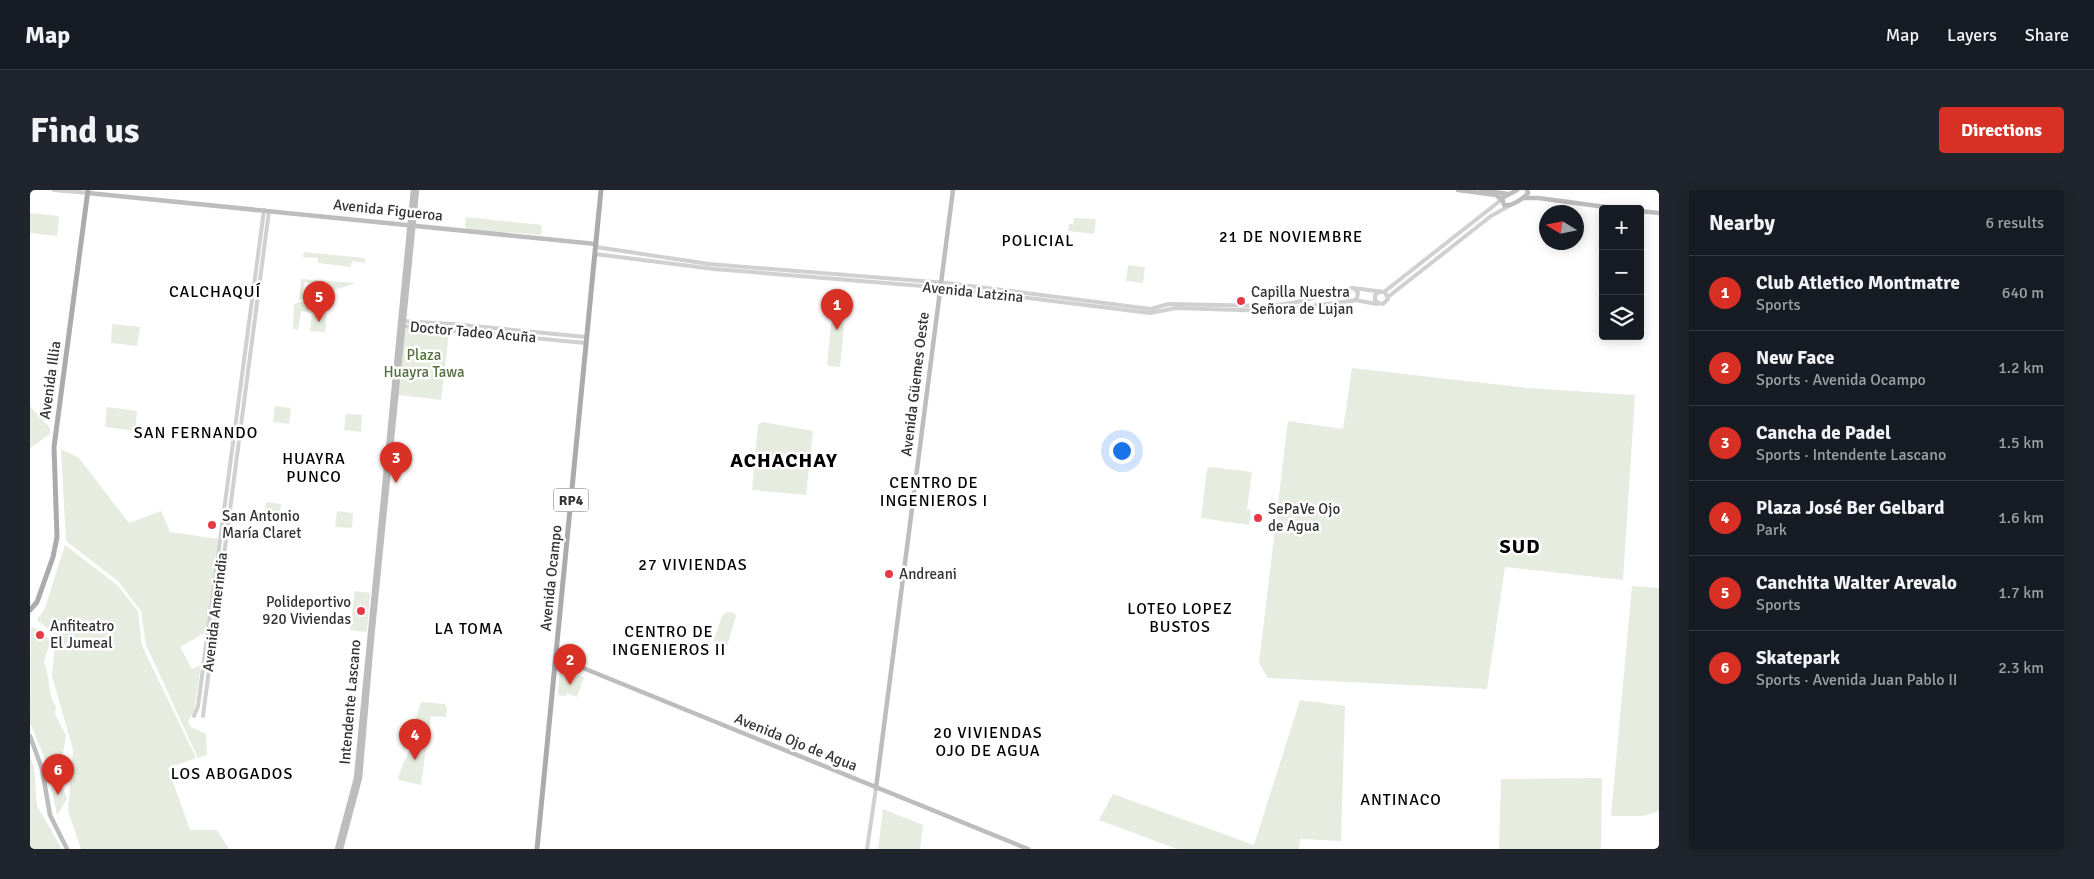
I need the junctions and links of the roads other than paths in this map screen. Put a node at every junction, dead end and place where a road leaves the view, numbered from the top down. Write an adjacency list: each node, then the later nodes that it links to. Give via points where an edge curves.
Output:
1 (54, 190): 10 (street)
2 (413, 190): 20 (main road)
3 (417, 190): 20 (main road)
4 (601, 190): 21 (main road, Avenida Ocampo / RP4)
5 (953, 190): 22 (main road, Avenida Güemes Oeste)
6 (1458, 190): 14 (main road, via 1496,195)
7 (1482, 190): 11 (main road)
8 (1517, 190): 11 (main road)
9 (1528, 191): 12 (main road); 13 (main road)
10 (88, 192): 17 (main road, Avenida Figueroa); 32 (main road, Avenida Illia, via 54,447 57,537)
11 (1512, 194): 14 (main road)
12 (1523, 198): 13 (main road); 15 (main road)
13 (1538, 198): 16 (main road)
14 (1502, 200): 15 (main road); 25 (street)
15 (1509, 206): 26 (street, via 1491,216)
16 (1599, 206)
17 (267, 211): 20 (main road, Avenida Figueroa); 36 (street, via 198,706); 37 (street, Avenida Amerindia)
18 (1644, 211): 19 (main road)
19 (1659, 213)
20 (411, 226): 21 (main road, Avenida Figueroa); 29 (main road, Intendente Lascano)
21 (595, 248): 22 (street, Avenida Latzina, via 714,270); 30 (main road, Avenida Ocampo / RP4)
22 (941, 285): 24 (street, Avenida Latzina, via 1151,308 1168,304 1270,306); 27 (street, Avenida Latzina, via 1150,313 1176,308 1266,311); 39 (main road, Avenida Güemes Oeste)
23 (1354, 288): 24 (street); 25 (street); 27 (street, via 1358,294)
24 (1346, 290): 27 (street, via 1345,297)
25 (1382, 292): 26 (street); 28 (street, via 1375,298)
26 (1388, 297): 28 (street, via 1386,302)
27 (1353, 301): 28 (street, Avenida Latzina)
28 (1379, 304)
29 (402, 323): 30 (street, Doctor Tadeo Acuña); 31 (street, Doctor Tadeo Acuña); 41 (main road, Intendente Lascano, via 356,778); 42 (main road, Intendente Lascano, via 360,778)
30 (586, 337): 31 (main road, Avenida Ocampo / RP4)
31 (586, 343): 35 (main road, Avenida Ocampo / RP4)
32 (37, 602): 33 (main road); 34 (main road, Avenida Illia)
33 (30, 606)
34 (30, 610)
35 (556, 657): 39 (main road, Avenida Ojo de Agua); 43 (main road, Avenida Ocampo / RP4)
36 (194, 716)
37 (203, 716)
38 (30, 736): 40 (main road, via 42,769 52,821)
39 (876, 788): 44 (street, Avenida Güemes Oeste); 45 (main road, Avenida Ojo de Agua)
40 (67, 849)
41 (337, 849)
42 (341, 849)
43 (537, 849)
44 (867, 849)
45 (1028, 849)

